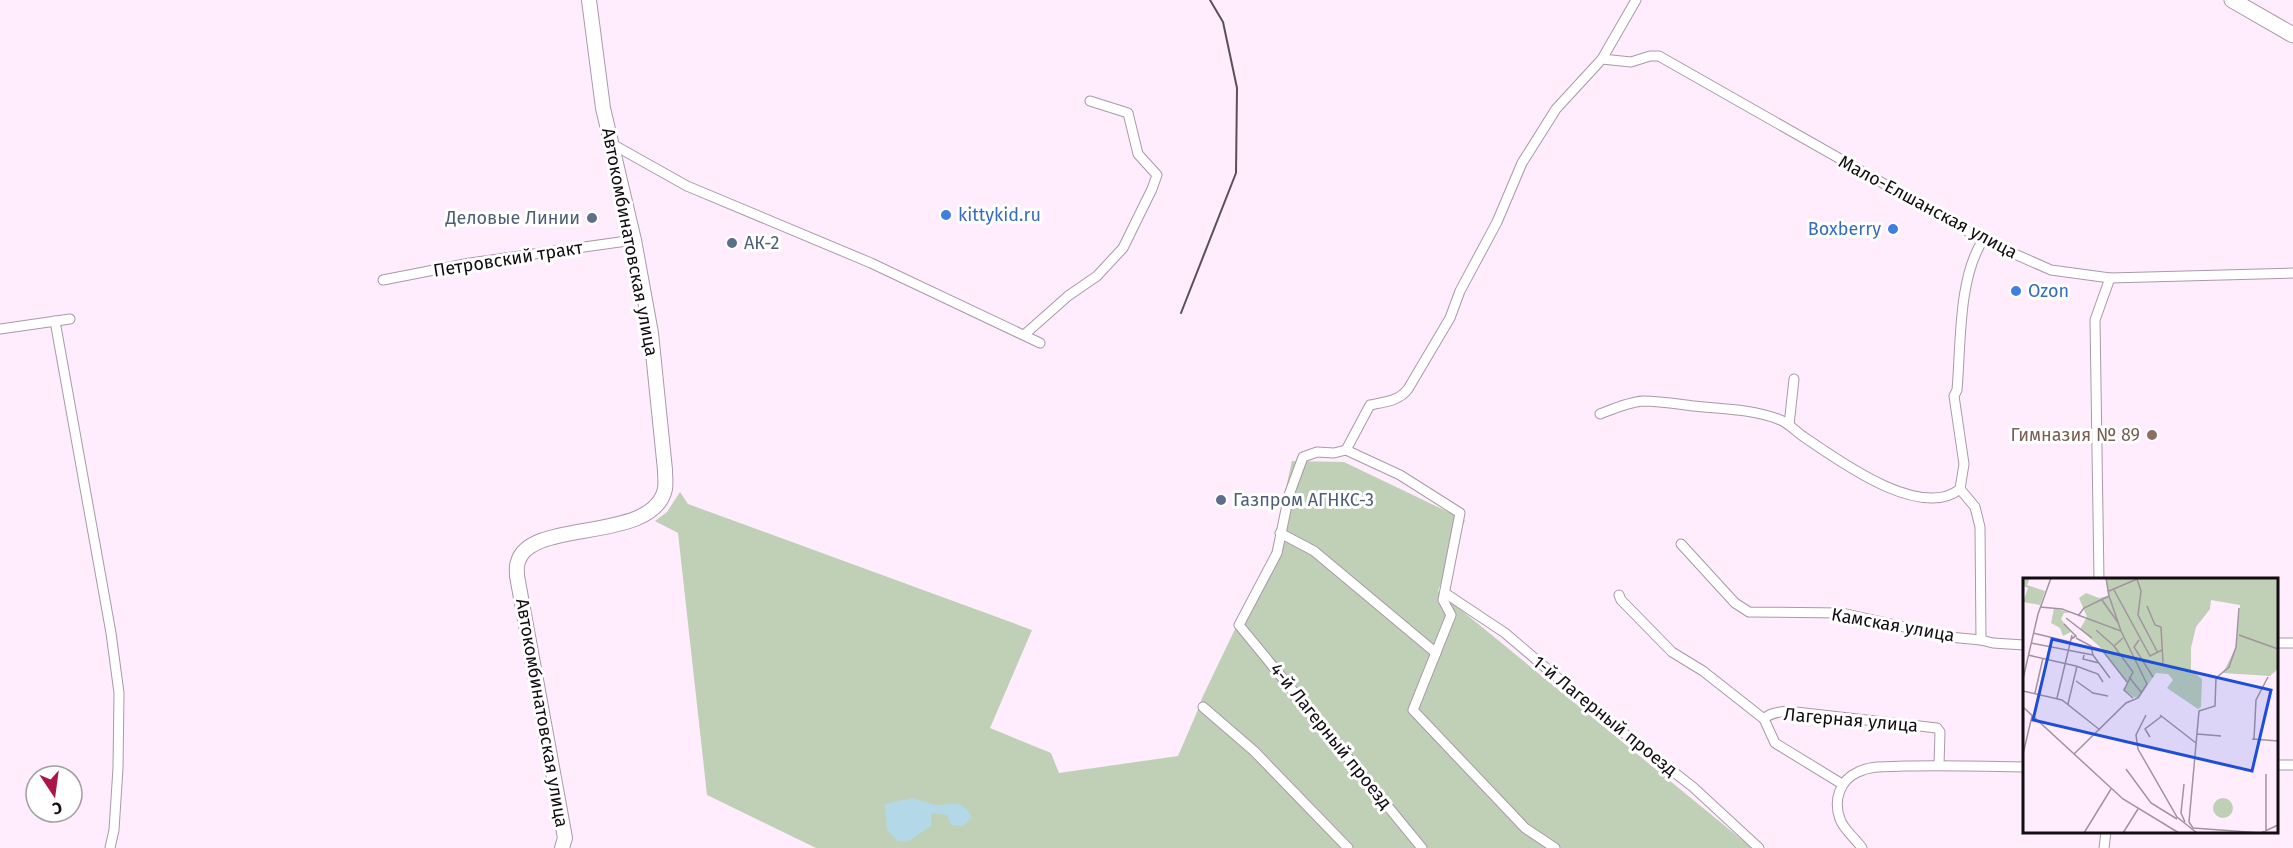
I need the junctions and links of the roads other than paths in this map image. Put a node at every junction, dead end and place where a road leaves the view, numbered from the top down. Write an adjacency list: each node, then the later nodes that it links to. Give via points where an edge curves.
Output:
1 (589, 0): 7 (street, Автокомбинатовская улица, via 603,108)
2 (1636, 0): 5 (street)
3 (2232, 0): 4 (main road)
4 (2293, 35)
5 (1602, 59): 9 (street, Мало-Елшанская улица, via 1631,62 1659,56); 21 (street, via 1556,109 1522,163 1450,318 1408,389 1396,399 1370,405)
6 (1090, 101): 16 (street, via 1128,113 1138,153 1157,175 1123,248 1097,276)
7 (612, 144): 8 (street, Автокомбинатовская улица); 16 (street, via 687,186 872,263)
8 (634, 240): 12 (street, Петровский тракт, via 470,263); 38 (street, Автокомбинатовская улица, via 651,333 665,490 658,503 642,516 544,540 527,549 518,560 519,587 565,838)
9 (1983, 240): 11 (street, Мало-Елшанская улица, via 2051,270); 22 (street, via 1967,278 1954,396 1964,464)
10 (2293, 273): 11 (street, Мало-Елшанская улица)
11 (2110, 278): 25 (street, via 2095,320)
12 (383, 280)
13 (70, 319): 14 (street)
14 (55, 321): 15 (street); 37 (street, via 119,693 118,768)
15 (0, 329)
16 (1024, 335): 17 (street)
17 (1040, 342)
18 (1794, 378): 20 (street)
19 (1600, 414): 20 (street, via 1641,401 1755,412)
20 (1789, 425): 22 (street, via 1856,471 1893,490 1938,498)
21 (1346, 450): 23 (street, via 1303,457); 26 (street, via 1400,475 1460,513)
22 (1960, 489): 28 (street, via 1975,507 1980,527)
23 (1280, 533): 30 (street, via 1314,551); 40 (street, 4-й Лагерный проезд, via 1276,552 1239,625)
24 (1681, 544): 28 (street, Камская улица, via 1735,603 1749,612 1842,613 1949,637)
25 (2099, 578)
26 (1444, 593): 30 (street, via 1450,615); 42 (street, 1-й Лагерный проезд, via 1505,633 1693,787)
27 (1619, 595): 32 (street, Лагерная улица, via 1672,652)
28 (1981, 640): 29 (street, Камская улица)
29 (2023, 645)
30 (1436, 653): 41 (street, via 1413,710 1525,828)
31 (1203, 707): 39 (street, via 1254,751)
32 (1764, 719): 33 (street, Лагерная улица, via 1787,711 1937,728 1941,732); 35 (street, Лагерная улица, via 1775,742)
33 (1939, 765): 34 (street); 35 (street, via 1870,768)
34 (2023, 767)
35 (1842, 784): 43 (street, via 1840,820)
36 (2106, 833): 44 (street)
37 (110, 848)
38 (562, 848)
39 (1348, 848)
40 (1422, 848)
41 (1555, 848)
42 (1759, 848)
43 (1862, 848)
44 (2104, 848)

